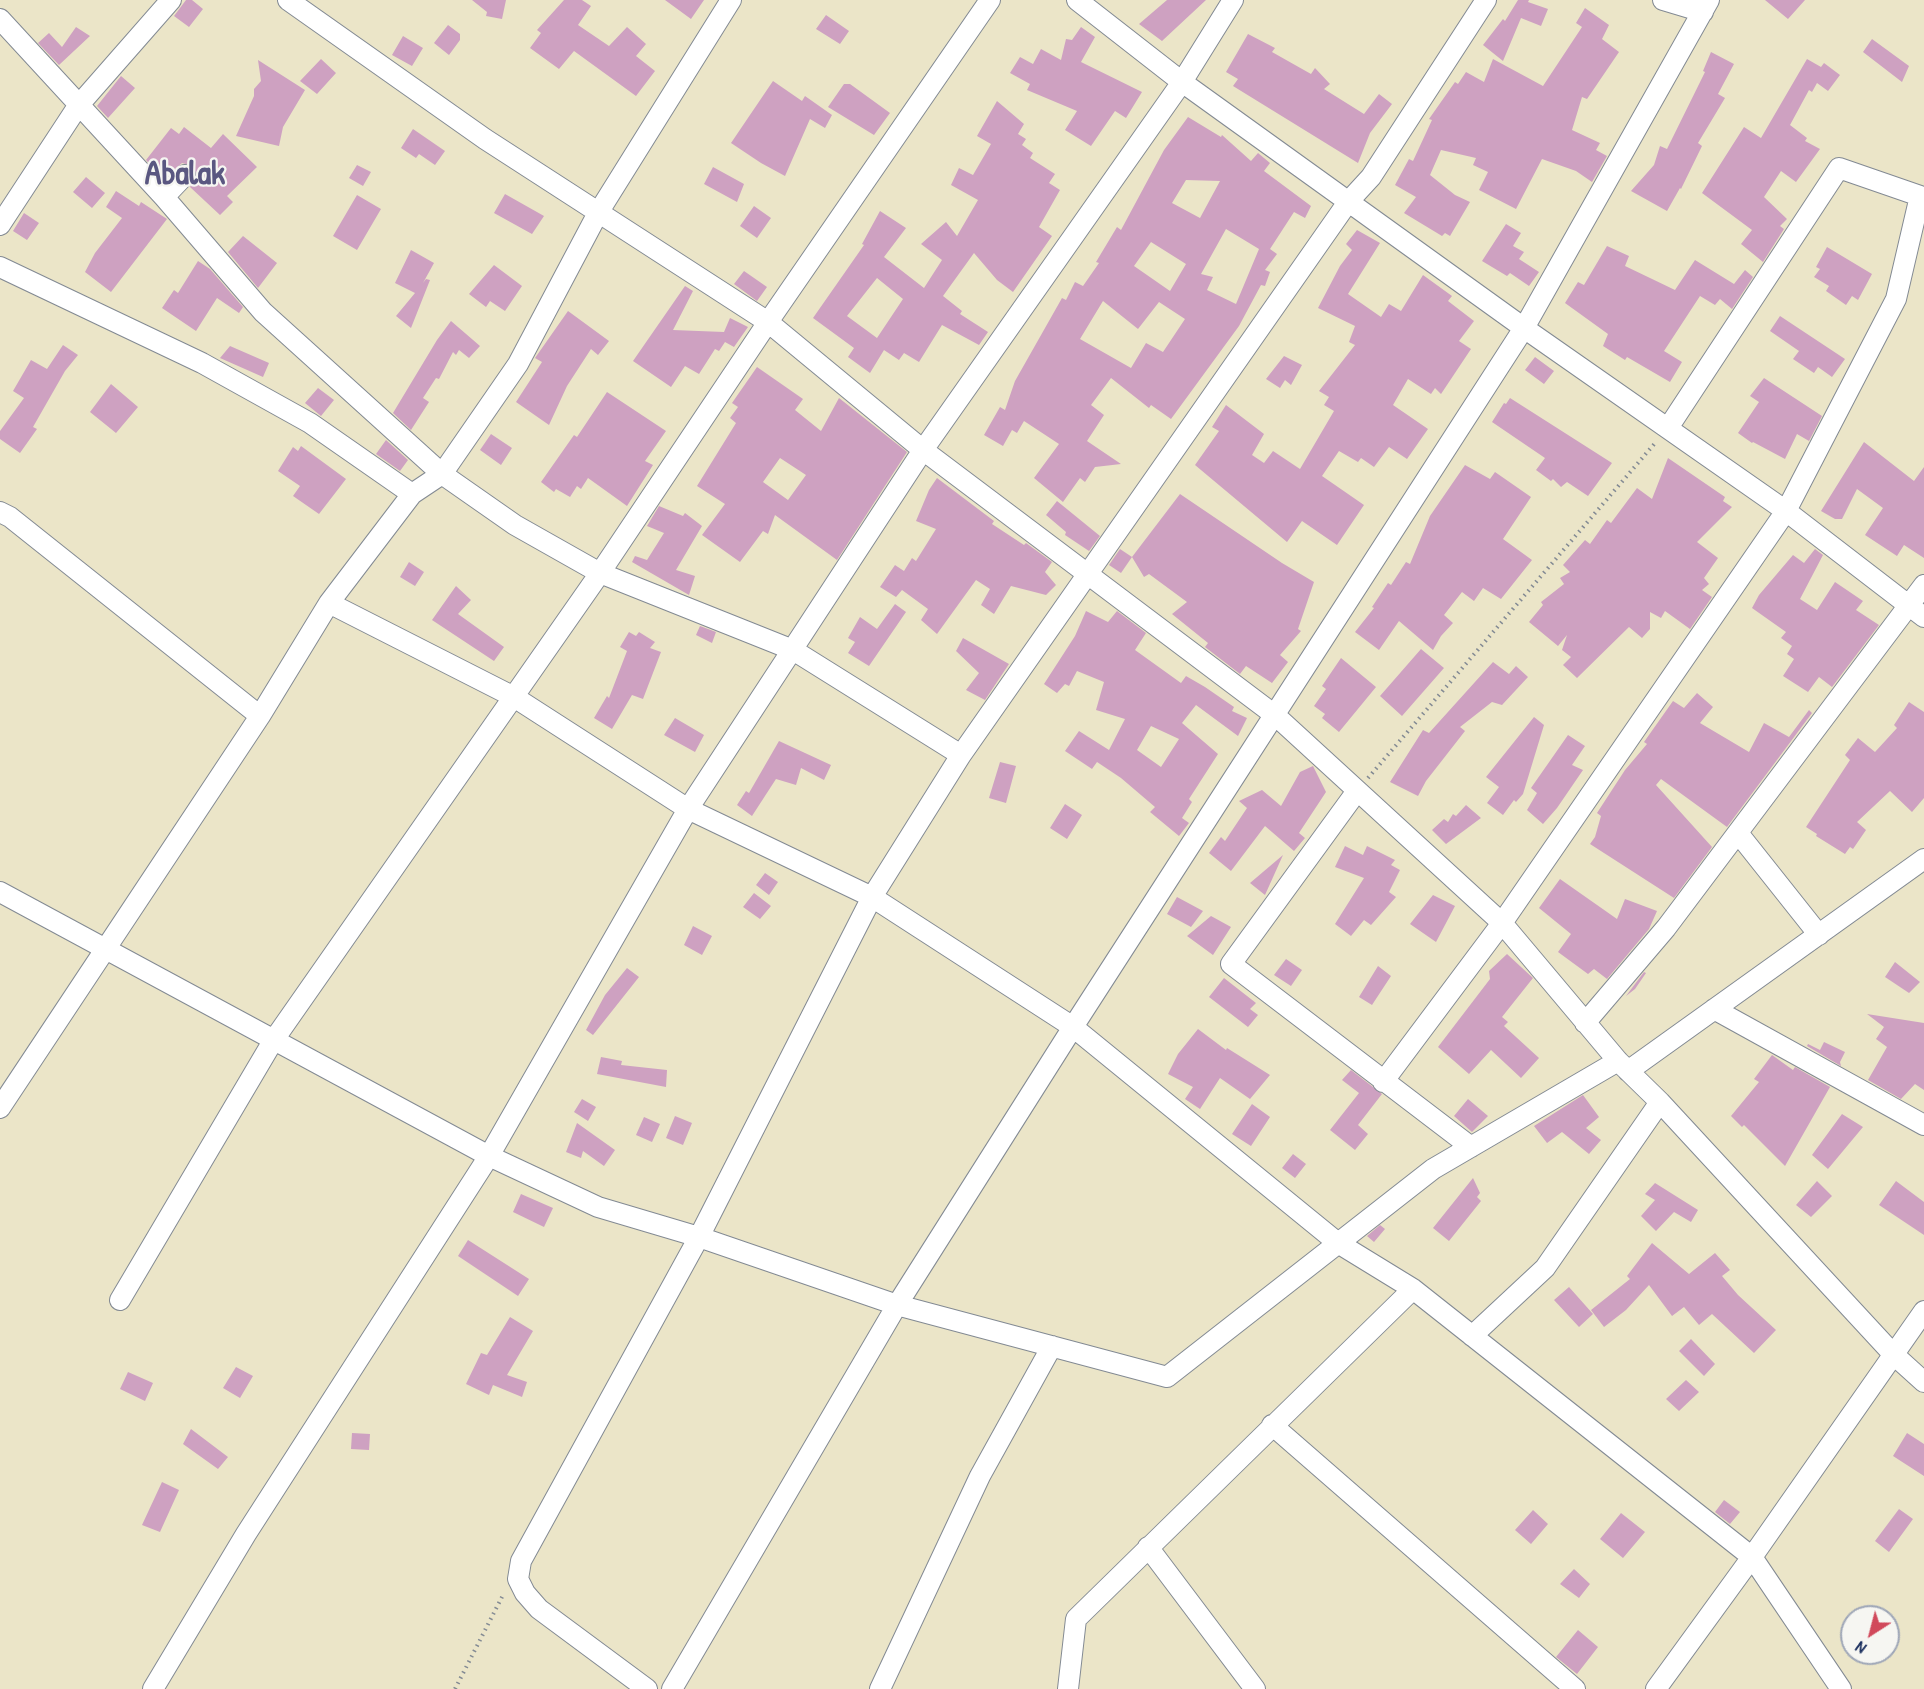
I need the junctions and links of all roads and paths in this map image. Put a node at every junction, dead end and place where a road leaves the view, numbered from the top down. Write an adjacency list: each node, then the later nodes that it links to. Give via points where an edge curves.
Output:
1 (171, 0): 13 (street)
2 (288, 0): 10 (street)
3 (731, 0): 17 (street)
4 (990, 0): 20 (street)
5 (1077, 0): 12 (street)
6 (1233, 0): 12 (street)
7 (1486, 0): 16 (street, via 1371,177)
8 (1663, 0): 9 (street)
9 (1706, 6): 21 (street)
10 (313, 7): 17 (street, via 485,139)
11 (0, 19): 13 (street)
12 (1182, 82): 16 (street); 23 (street)
13 (78, 106): 15 (street); 18 (street)
14 (185, 175): 15 (street)
15 (164, 197): 24 (street, via 263,312)
16 (1348, 201): 21 (street); 29 (street)
17 (598, 213): 20 (street); 24 (street, via 518,364)
18 (0, 225)
19 (0, 267): 25 (street, via 212,368 310,423)
20 (768, 322): 23 (street); 28 (street)
21 (1524, 328): 22 (street); 36 (street)
22 (1668, 428): 26 (street); 26 (street, via 1839,168 1920,196 1896,299); 38 (path)
23 (923, 450): 29 (street); 33 (street)
24 (442, 474): 25 (street); 28 (street, via 515,525)
25 (412, 494): 31 (street)
26 (1786, 511): 32 (street); 44 (street)
27 (0, 512): 35 (street)
28 (600, 573): 33 (street); 34 (street)
29 (1086, 573): 36 (street); 37 (street)
30 (1924, 585): 32 (street)
31 (329, 603): 34 (street); 35 (street)
32 (1916, 612): 40 (street)
33 (793, 650): 37 (street); 39 (street)
34 (514, 697): 39 (street); 50 (street)
35 (260, 716): 46 (street)
36 (1276, 716): 38 (street); 49 (street)
37 (961, 755): 43 (street)
38 (1357, 791): 44 (street); 52 (street, via 1231,964)
39 (688, 809): 43 (street); 57 (street)
40 (1738, 833): 45 (street); 48 (street, via 1666,928)
41 (1924, 859): 45 (street)
42 (0, 892): 46 (street)
43 (872, 897): 49 (street); 58 (street)
44 (1502, 923): 48 (street); 52 (street)
45 (1819, 935): 47 (street)
46 (105, 951): 50 (street); 54 (street)
47 (1714, 1009): 51 (street); 55 (street)
48 (1585, 1023): 51 (street)
49 (1073, 1027): 59 (street); 62 (street)
50 (273, 1041): 57 (street); 61 (street)
51 (1623, 1066): 53 (street); 56 (street)
52 (1383, 1082): 56 (street)
53 (1660, 1102): 64 (street, via 1545,1268); 66 (street)
54 (0, 1108)
55 (1924, 1125)
56 (1471, 1147): 59 (street, via 1433,1169)
57 (489, 1156): 58 (street, via 598,1207); 72 (street, via 246,1534)
58 (699, 1237): 62 (street); 74 (street, via 521,1561 518,1579 539,1609)
59 (1338, 1243): 60 (street); 65 (street, via 1167,1377)
60 (1413, 1289): 64 (street); 68 (street)
61 (120, 1300)
62 (897, 1305): 65 (street); 75 (street)
63 (1924, 1311): 66 (street)
64 (1472, 1336): 70 (street)
65 (1052, 1346): 76 (street, via 980,1476)
66 (1893, 1354): 67 (street); 70 (street)
67 (1924, 1382)
68 (1272, 1425): 69 (street); 79 (street)
69 (1148, 1547): 77 (street, via 1076,1619); 78 (street)
70 (1752, 1557): 80 (street); 81 (street)
71 (506, 1590): 73 (path)
72 (153, 1689)
73 (455, 1689)
74 (647, 1689)
75 (672, 1689)
76 (880, 1689)
77 (1068, 1689)
78 (1255, 1689)
79 (1575, 1689)
80 (1656, 1689)
81 (1841, 1689)

